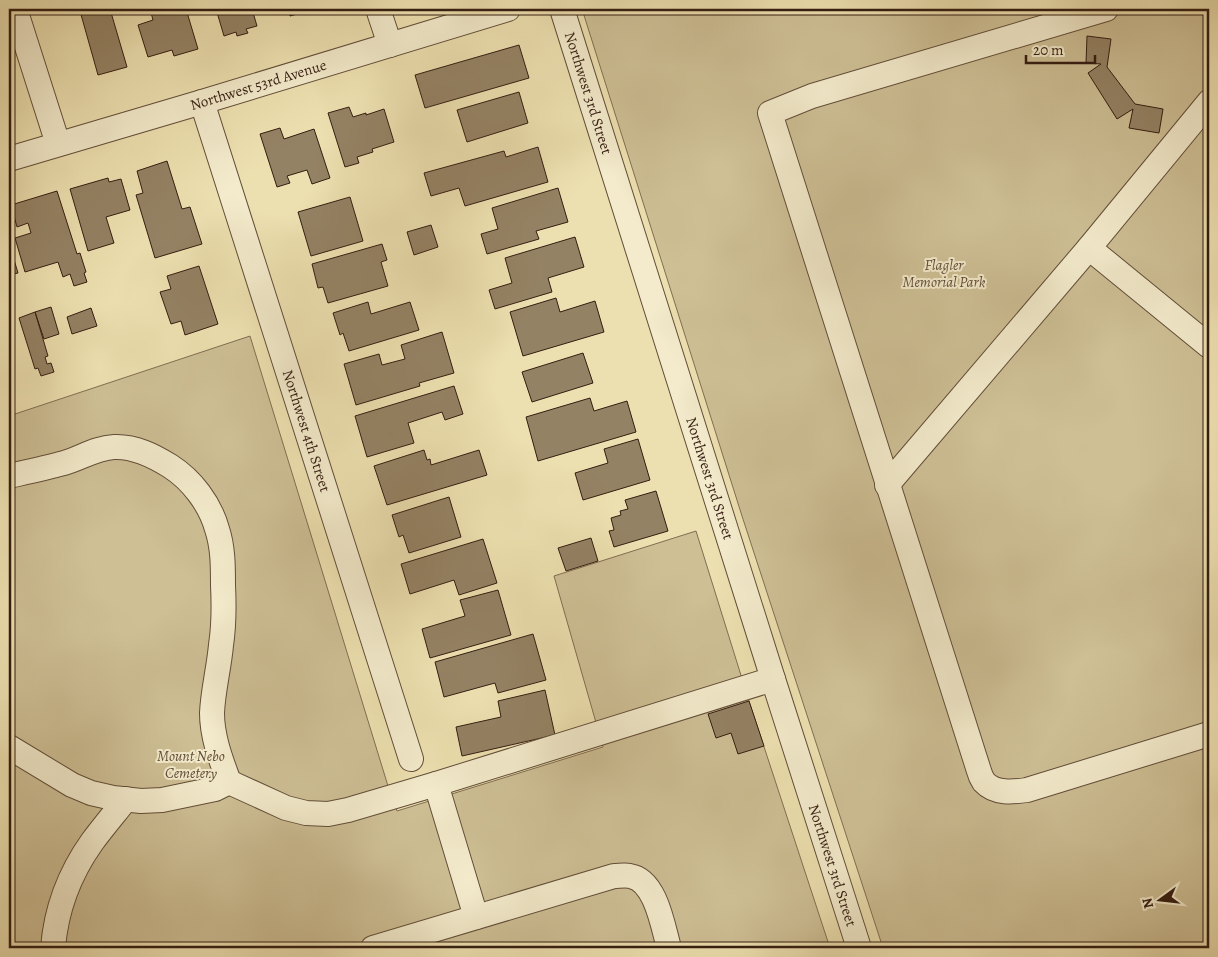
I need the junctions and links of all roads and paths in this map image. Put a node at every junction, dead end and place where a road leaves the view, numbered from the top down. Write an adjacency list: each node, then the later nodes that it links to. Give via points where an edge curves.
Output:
1 (15, 9): 9 (street)
2 (378, 9): 6 (street)
3 (508, 9): 6 (street, Northwest 53rd Avenue)
4 (562, 9): 15 (street, Northwest 3rd Street)
5 (1106, 9): 14 (street, via 812,96 770,113)
6 (390, 44): 7 (street, Northwest 53rd Avenue)
7 (202, 102): 9 (street, Northwest 53rd Avenue); 18 (street, Northwest 4th Street)
8 (1209, 102): 11 (street)
9 (58, 144): 10 (street, Northwest 53rd Avenue)
10 (9, 159)
11 (1089, 248): 12 (street); 14 (street)
12 (1209, 346)
13 (9, 476): 19 (street, via 66,463 99,450 128,447 156,457 178,471 196,489 210,511 221,546 224,620 212,713 217,744)
14 (887, 485): 16 (street, via 984,782 1003,792 1026,790)
15 (773, 679): 20 (street); 26 (street, Northwest 3rd Street)
16 (1209, 734)
17 (9, 748): 21 (street, via 72,785 92,793)
18 (411, 760)
19 (229, 782): 20 (street, via 286,808 328,814); 21 (street, via 215,789 162,800)
20 (436, 784): 22 (street)
21 (126, 799): 23 (street, via 77,867 64,896)
22 (476, 917): 24 (street); 25 (street, via 614,876 631,876 650,890)
23 (51, 944)
24 (372, 948)
25 (670, 948)
26 (860, 948)

